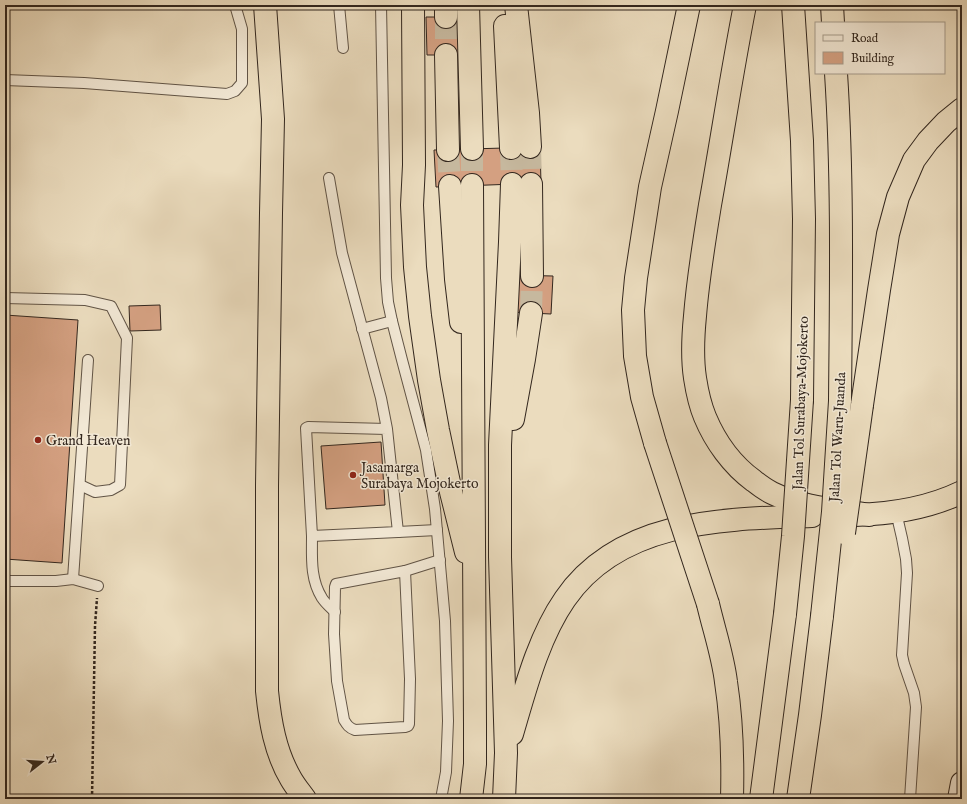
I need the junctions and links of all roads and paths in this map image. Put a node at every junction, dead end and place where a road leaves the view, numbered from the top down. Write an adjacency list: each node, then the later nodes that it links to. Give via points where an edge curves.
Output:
1 (235, 5): 17 (lane, via 242,29 242,83 235,91 227,94)
2 (265, 5): 51 (highway, via 273,119 267,486 267,691 274,738 290,778)
3 (339, 5): 14 (lane)
4 (381, 5): 27 (lane, via 386,278)
5 (413, 5): 45 (highway, via 412,205 417,288 438,430)
6 (468, 5): 19 (highway)
7 (504, 5): 8 (highway, via 520,148 525,84)
8 (516, 5)
9 (689, 5): 55 (highway, bridge, via 650,187 633,310 635,356 642,397 655,443 708,604 721,653 730,712)
10 (745, 5): 36 (highway, via 696,293 693,356 699,397 704,416 725,452 753,480 789,500)
11 (793, 5): 56 (highway, Jalan Tol Surabaya–Mojokerto, bridge, via 802,141 804,219 802,400 785,614)
12 (832, 5): 13 (highway)
13 (833, 22)
14 (343, 48)
15 (446, 55): 20 (highway)
16 (836, 74): 46 (highway, Jalan Tol Waru–Juanda, bridge, via 840,181 840,401)
17 (5, 80)
18 (962, 109): 46 (highway, bridge, via 928,141 914,160 898,197 879,290 846,525 839,556)
19 (472, 149)
20 (448, 150)
21 (329, 178): 28 (lane, via 342,253)
22 (472, 185): 30 (highway)
23 (450, 186): 30 (highway, via 456,280)
24 (532, 276): 34 (highway, via 521,184 510,242 500,445)
25 (5, 298): 32 (lane, via 85,300 111,306 127,338 120,485 111,490 95,492)
26 (531, 313): 34 (highway, via 508,442)
27 (392, 321): 28 (lane); 37 (lane, via 426,450)
28 (362, 329): 31 (lane)
29 (88, 360): 32 (lane)
30 (474, 409): 45 (highway)
31 (387, 429): 38 (lane); 39 (lane, via 306,428)
32 (80, 485): 42 (lane)
33 (962, 492): 35 (highway, via 947,500)
34 (500, 508): 48 (highway)
35 (896, 512): 36 (highway); 58 (lane, via 907,573 902,656 916,707)
36 (869, 515): 48 (highway, via 749,518 700,523 642,539 607,557 577,583 554,618 527,681)
37 (437, 530): 38 (lane); 40 (lane)
38 (398, 532): 39 (lane)
39 (312, 536): 47 (lane, via 316,586 322,598)
40 (440, 560): 41 (lane); 52 (lane, via 448,721)
41 (405, 570): 47 (lane, via 336,584); 47 (lane, via 410,679 408,726 355,730 347,725 337,681)
42 (73, 579): 43 (lane); 44 (lane)
43 (5, 581)
44 (98, 586): 50 (path, via 94,626)
45 (474, 586): 53 (highway, via 475,764)
46 (825, 593): 57 (highway, Jalan Tol Waru–Juanda, bridge)
47 (335, 612)
48 (506, 753): 54 (highway)
49 (962, 783): 59 (street)
50 (92, 799)
51 (305, 799)
52 (442, 799)
53 (470, 799)
54 (504, 799)
55 (732, 799)
56 (761, 799)
57 (798, 799)
58 (910, 799)
59 (959, 799)

